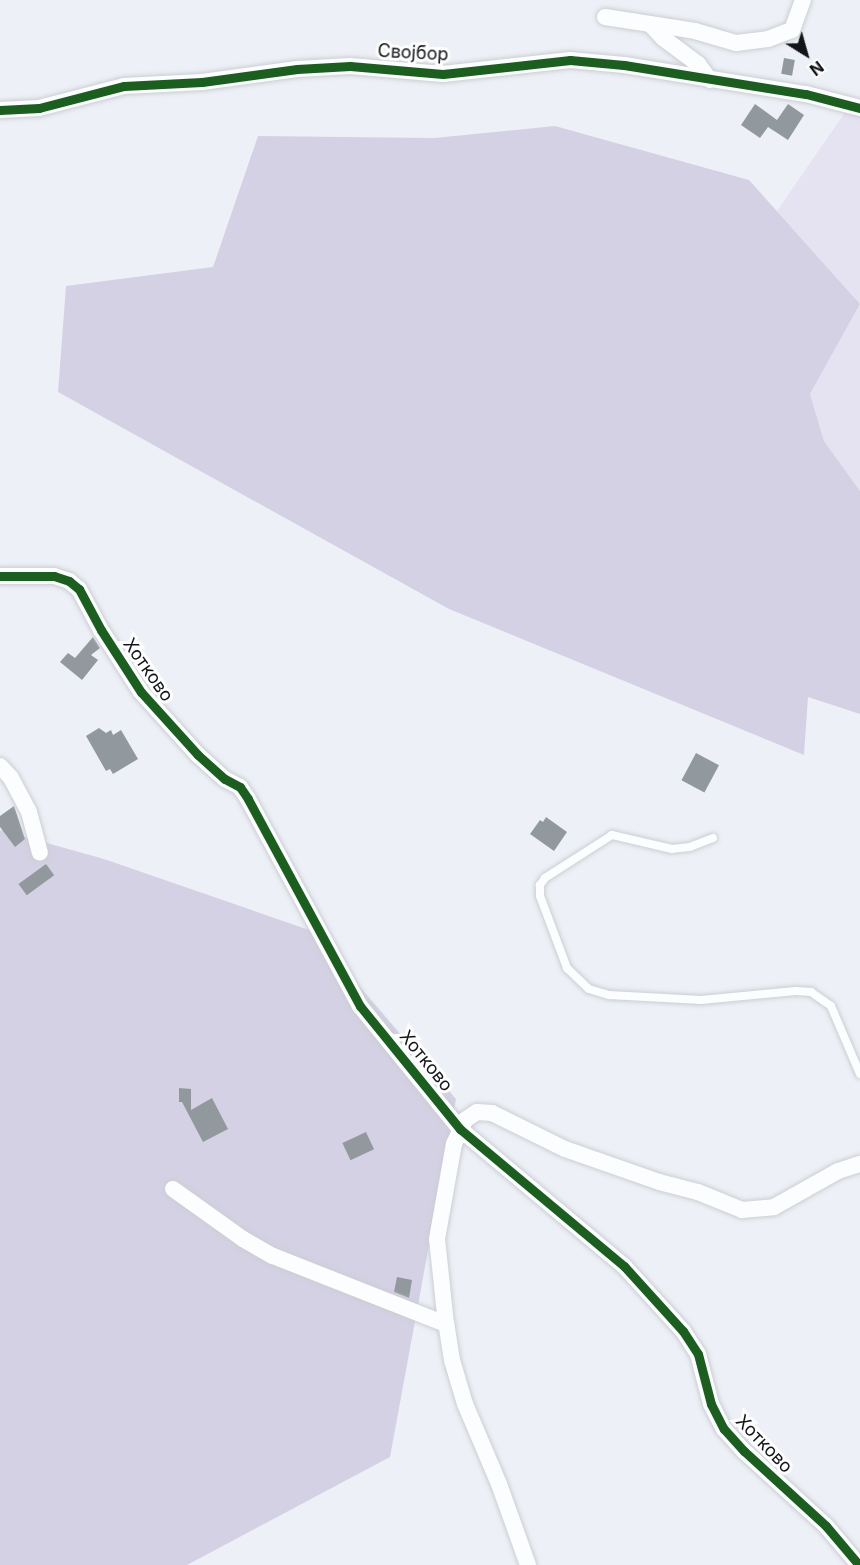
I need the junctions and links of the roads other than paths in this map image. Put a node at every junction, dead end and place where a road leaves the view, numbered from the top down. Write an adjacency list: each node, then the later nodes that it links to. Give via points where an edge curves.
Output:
1 (803, 0): 3 (street, via 792,30 768,39 736,43)
2 (605, 17): 3 (street)
3 (650, 24): 4 (street, via 698,64)
4 (710, 80): 5 (street, Својбор, via 806,94); 6 (street, Својбор, via 570,60 443,74 350,66 124,86 39,108)
5 (860, 108)
6 (0, 110)
7 (0, 576): 12 (street, Хотково, via 54,576 79,589 141,692 198,755 225,779 240,786 360,1006)
8 (0, 766): 10 (street, via 29,812)
9 (713, 838): 11 (lane, via 672,849 612,835 545,878 540,896 567,968 589,989 609,995 701,1000 811,992 831,1006)
10 (40, 853)
11 (860, 1074)
12 (460, 1129): 13 (street, via 477,1112 492,1113 566,1149 742,1210 774,1207 837,1171); 15 (street, via 437,1239); 17 (street, Хотково, via 624,1266 683,1331 698,1354 711,1404 724,1429 826,1526)
13 (860, 1164)
14 (173, 1189): 15 (street, via 273,1256)
15 (446, 1324): 16 (street, via 465,1404)
16 (528, 1565)
17 (859, 1565)

